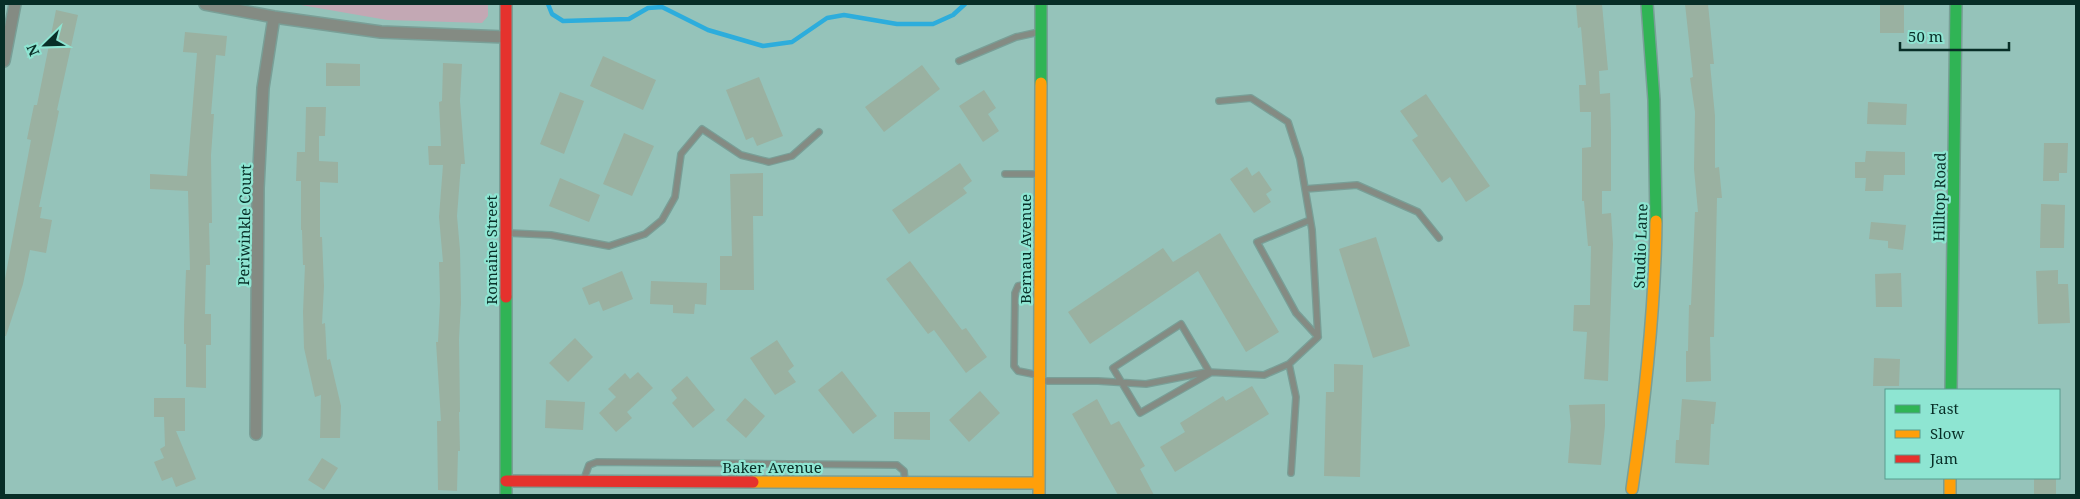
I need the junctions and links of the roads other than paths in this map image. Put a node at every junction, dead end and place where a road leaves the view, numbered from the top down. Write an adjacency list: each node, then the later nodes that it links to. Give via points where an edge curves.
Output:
1 (15, 4): 11 (street)
2 (205, 4): 7 (street)
3 (506, 4): 9 (street, Romaine Street)
4 (1041, 4): 8 (street, Bernau Avenue)
5 (1646, 4): 36 (street, Studio Lane, via 1654,73 1657,165 1655,266 1646,387)
6 (1956, 4): 26 (street, Hilltop Road)
7 (274, 17): 9 (street, via 380,32); 27 (street, Periwinkle Court, via 263,88 258,188)
8 (1041, 31): 10 (lane, via 1016,37); 15 (street, Bernau Avenue)
9 (506, 37): 18 (street, Romaine Street)
10 (960, 60)
11 (4, 61)
12 (1219, 101): 16 (lane, via 1251,98 1288,122 1300,159)
13 (819, 132): 18 (lane, via 792,156 769,162 740,155 702,130 681,154 676,197 662,220 645,234 609,246 551,235)
14 (1005, 174): 15 (lane)
15 (1040, 174): 20 (street, Bernau Avenue)
16 (1305, 189): 17 (lane); 19 (lane, via 1357,185 1418,212)
17 (1310, 220): 21 (lane); 21 (lane, via 1257,242 1296,313)
18 (506, 233): 31 (street, Romaine Street)
19 (1439, 238)
20 (1040, 282): 24 (street, Bernau Avenue); 24 (lane, via 1018,286 1015,293 1014,366 1018,371)
21 (1318, 337): 22 (lane)
22 (1289, 364): 23 (lane, via 1264,375); 29 (lane, via 1296,397)
23 (1210, 372): 25 (lane, via 1146,384); 25 (lane, via 1140,413); 25 (lane, via 1181,324 1113,368)
24 (1040, 378): 25 (lane); 35 (street, Bernau Avenue)
25 (1123, 383)
26 (1951, 389)
27 (256, 434)
28 (745, 464): 32 (lane, via 597,462 589,465); 33 (lane); 34 (lane, via 897,466 904,471)
29 (1291, 473)
30 (1950, 479): 39 (street)
31 (506, 481): 32 (street, Baker Avenue); 37 (street, Romaine Street)
32 (583, 481): 33 (street, Baker Avenue)
33 (743, 482): 34 (street, Baker Avenue)
34 (905, 483): 35 (street, Baker Avenue)
35 (1039, 483): 38 (street, Bernau Avenue)
36 (1632, 489)
37 (506, 495)
38 (1039, 495)
39 (1950, 495)

